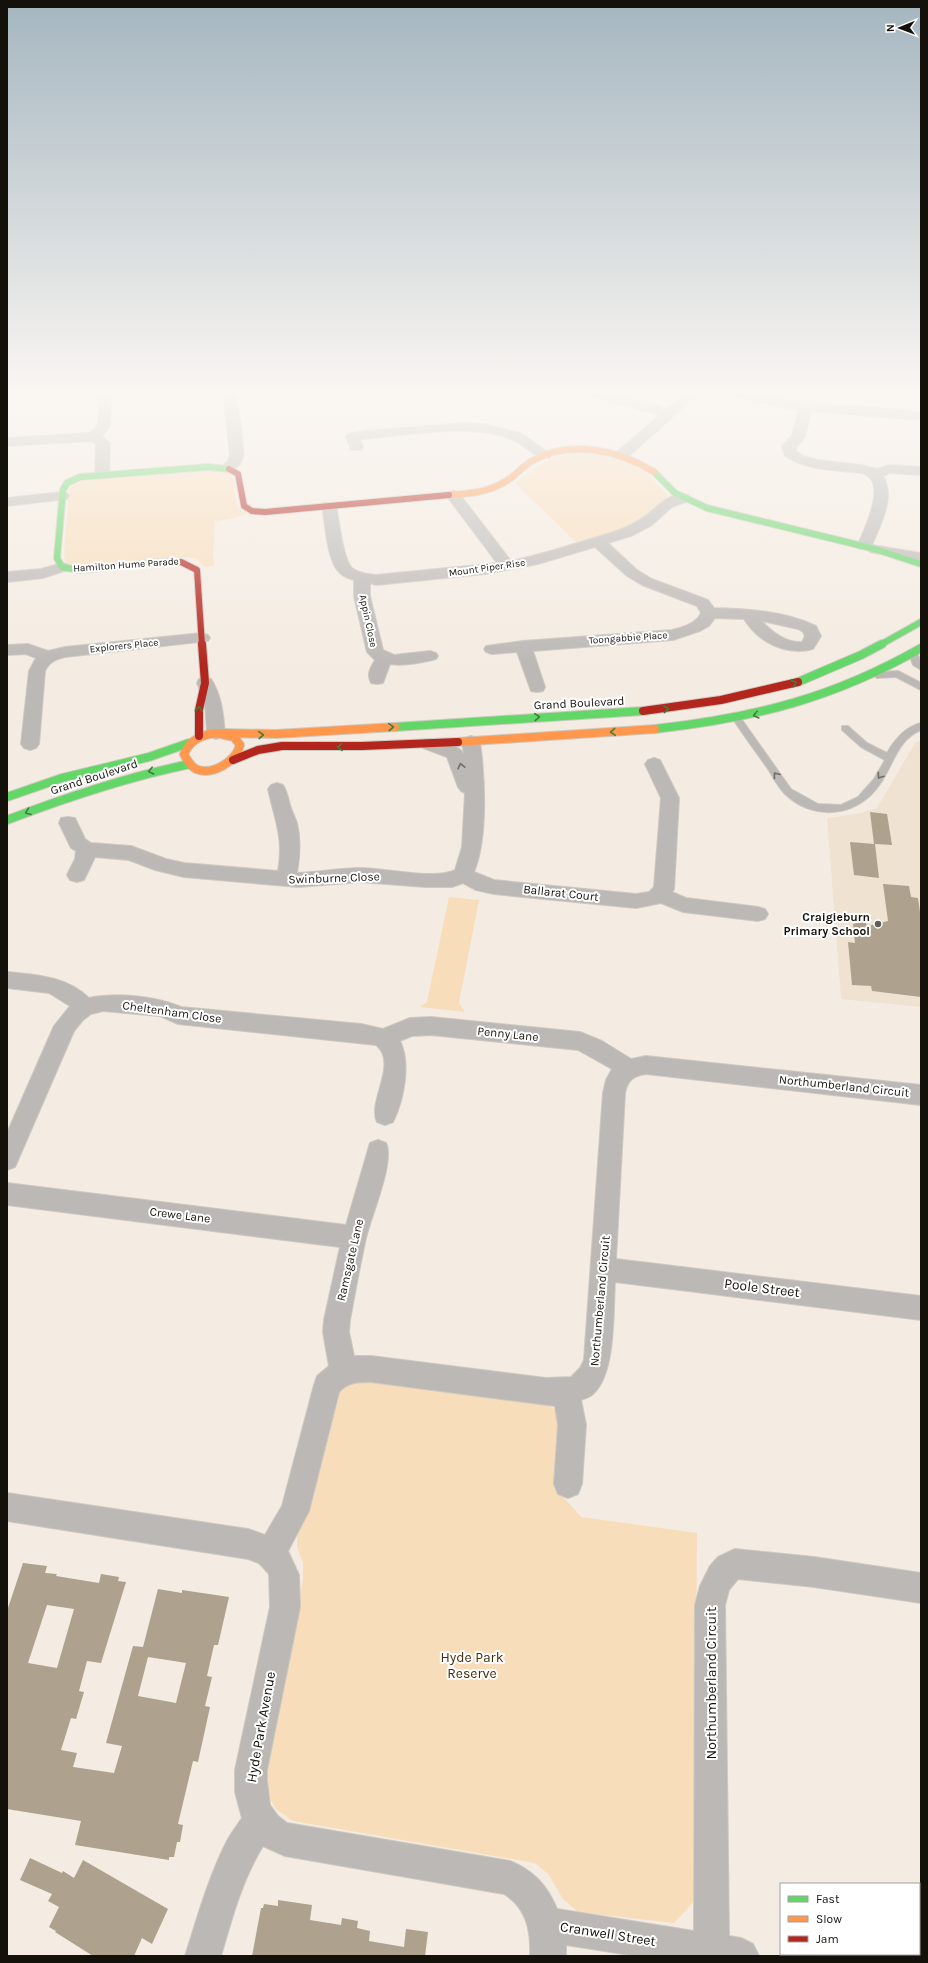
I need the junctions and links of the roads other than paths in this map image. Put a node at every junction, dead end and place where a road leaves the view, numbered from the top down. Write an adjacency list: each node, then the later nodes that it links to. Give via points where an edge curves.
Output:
1 (68, 483): 7 (street, Hamilton Hume Parade, via 64,486)
2 (239, 483): 10 (street, via 242,503 252,511)
3 (502, 483): 6 (street, via 484,490)
4 (663, 483): 8 (street)
5 (880, 483): 12 (street, via 880,504)
6 (453, 495): 10 (street); 15 (street)
7 (62, 496): 9 (street); 16 (street, Hamilton Hume Parade, via 57,558)
8 (683, 498): 11 (street, Mount Piper Rise, via 667,504 638,528); 12 (street, via 720,512)
9 (7, 502)
10 (329, 506): 18 (street, via 341,564 349,573)
11 (598, 542): 15 (street, Mount Piper Rise); 19 (street, via 632,573 653,585 699,600 706,605)
12 (870, 548): 13 (street); 14 (street)
13 (921, 557)
14 (921, 564)
15 (507, 566): 18 (street, Mount Piper Rise, via 376,580)
16 (62, 567): 17 (street, via 44,573); 22 (street, Hamilton Hume Parade, via 80,570 172,561 188,563 198,570)
17 (7, 578)
18 (362, 579): 30 (street, Appin Close, via 362,596 375,652)
19 (709, 612): 20 (street); 23 (street, Toongabbie Place, via 699,625 673,635)
20 (749, 614)
21 (921, 622): 38 (street, Grand Boulevard, one-way to 21, via 645,711 734,698 824,673 865,654)
22 (202, 638): 29 (street, Explorers Place, via 64,652); 34 (street, Hamilton Hume Parade)
23 (523, 646): 25 (street, Toongabbie Place); 36 (street)
24 (921, 648): 27 (street)
25 (492, 649)
26 (7, 650): 29 (street, via 28,649)
27 (913, 654): 31 (lane, via 916,663); 32 (street)
28 (430, 656): 30 (street, Appin Close)
29 (47, 657): 45 (street, via 42,660 37,671)
30 (384, 659): 33 (street, Appin Close, via 377,672)
31 (921, 667)
32 (874, 675): 35 (lane, via 898,674); 37 (street, one-way to 37, via 822,697)
33 (377, 679)
34 (204, 683): 41 (street, Hamilton Hume Parade, via 213,703); 42 (street, Hamilton Hume Parade, one-way to 34, via 199,710)
35 (921, 686)
36 (537, 687)
37 (737, 719): 43 (street, one-way to 43, via 657,729); 47 (lane, one-way to 37, via 883,774 859,802 843,808 826,808 810,804 788,791)
38 (443, 724): 41 (street, Grand Boulevard, one-way to 38, via 250,735); 43 (street)
39 (921, 726): 47 (lane, via 905,734)
40 (845, 728): 47 (lane, via 864,745)
41 (219, 733): 42 (street); 48 (street, via 235,739 239,744 239,750)
42 (199, 736): 44 (street)
43 (471, 742): 46 (street); 53 (street, via 475,772)
44 (189, 743): 49 (street, via 184,754); 52 (street, Grand Boulevard, via 148,757 62,778)
45 (30, 744)
46 (429, 744): 48 (street, one-way to 48, via 282,746 258,750); 53 (street, one-way to 46, via 458,756 452,750)
47 (889, 758)
48 (233, 760): 49 (street, via 212,769)
49 (190, 764): 54 (street, Grand Boulevard, one-way to 54, via 130,777)
50 (654, 764): 60 (street, via 670,798 664,889)
51 (277, 789): 59 (street, via 288,822 290,839)
52 (7, 798)
53 (473, 802): 58 (street, via 472,847)
54 (7, 820)
55 (68, 823): 56 (street, via 78,842)
56 (86, 849): 57 (street, via 85,859); 59 (street, Swinburne Close, via 131,853 184,870)
57 (77, 875)
58 (463, 875): 59 (street, Swinburne Close, via 441,881 362,875 308,881); 60 (street, Ballarat Court, via 483,885 510,889 636,901 647,900)
59 (286, 879)
60 (660, 894): 61 (street, via 683,905)
61 (758, 914)
62 (7, 980): 63 (street, via 60,987)
63 (86, 1006): 64 (street, Cheltenham Close, via 103,1003 163,1008 178,1015 361,1033); 69 (street, via 75,1014 66,1026)
64 (384, 1038): 65 (street, Penny Lane, via 410,1027 431,1026 580,1041 594,1046); 67 (street, via 392,1045 396,1063)
65 (628, 1068): 66 (street, Northumberland Circuit, via 646,1065); 72 (street, Northumberland Circuit, via 618,1078 614,1093)
66 (921, 1095)
67 (385, 1115)
68 (378, 1150): 71 (street, Ramsgate Lane)
69 (7, 1160)
70 (7, 1194): 71 (street, Crewe Lane)
71 (354, 1237): 74 (street, Ramsgate Lane, via 336,1332)
72 (603, 1268): 73 (street, Poole Street); 75 (street, Northumberland Circuit, via 594,1373 586,1384)
73 (921, 1308)
74 (343, 1371): 75 (street, Northumberland Circuit, via 371,1369); 78 (street, via 334,1376 327,1385 295,1512)
75 (566, 1393): 76 (street, via 572,1425)
76 (568, 1484)
77 (7, 1507): 78 (street, via 248,1544 262,1547)
78 (271, 1553): 80 (street, Hyde Park Avenue, via 280,1563 285,1576 286,1590 285,1607 251,1770 250,1789)
79 (921, 1588): 82 (street, Northumberland Circuit, via 814,1572 735,1564 726,1569 714,1585 710,1605)
80 (260, 1820): 81 (street, Hyde Park Avenue, via 273,1834 285,1839 510,1878 530,1892); 83 (street, via 236,1858)
81 (547, 1940): 82 (street, Cranwell Street, via 585,1930)
82 (726, 1954)
83 (203, 1956)

